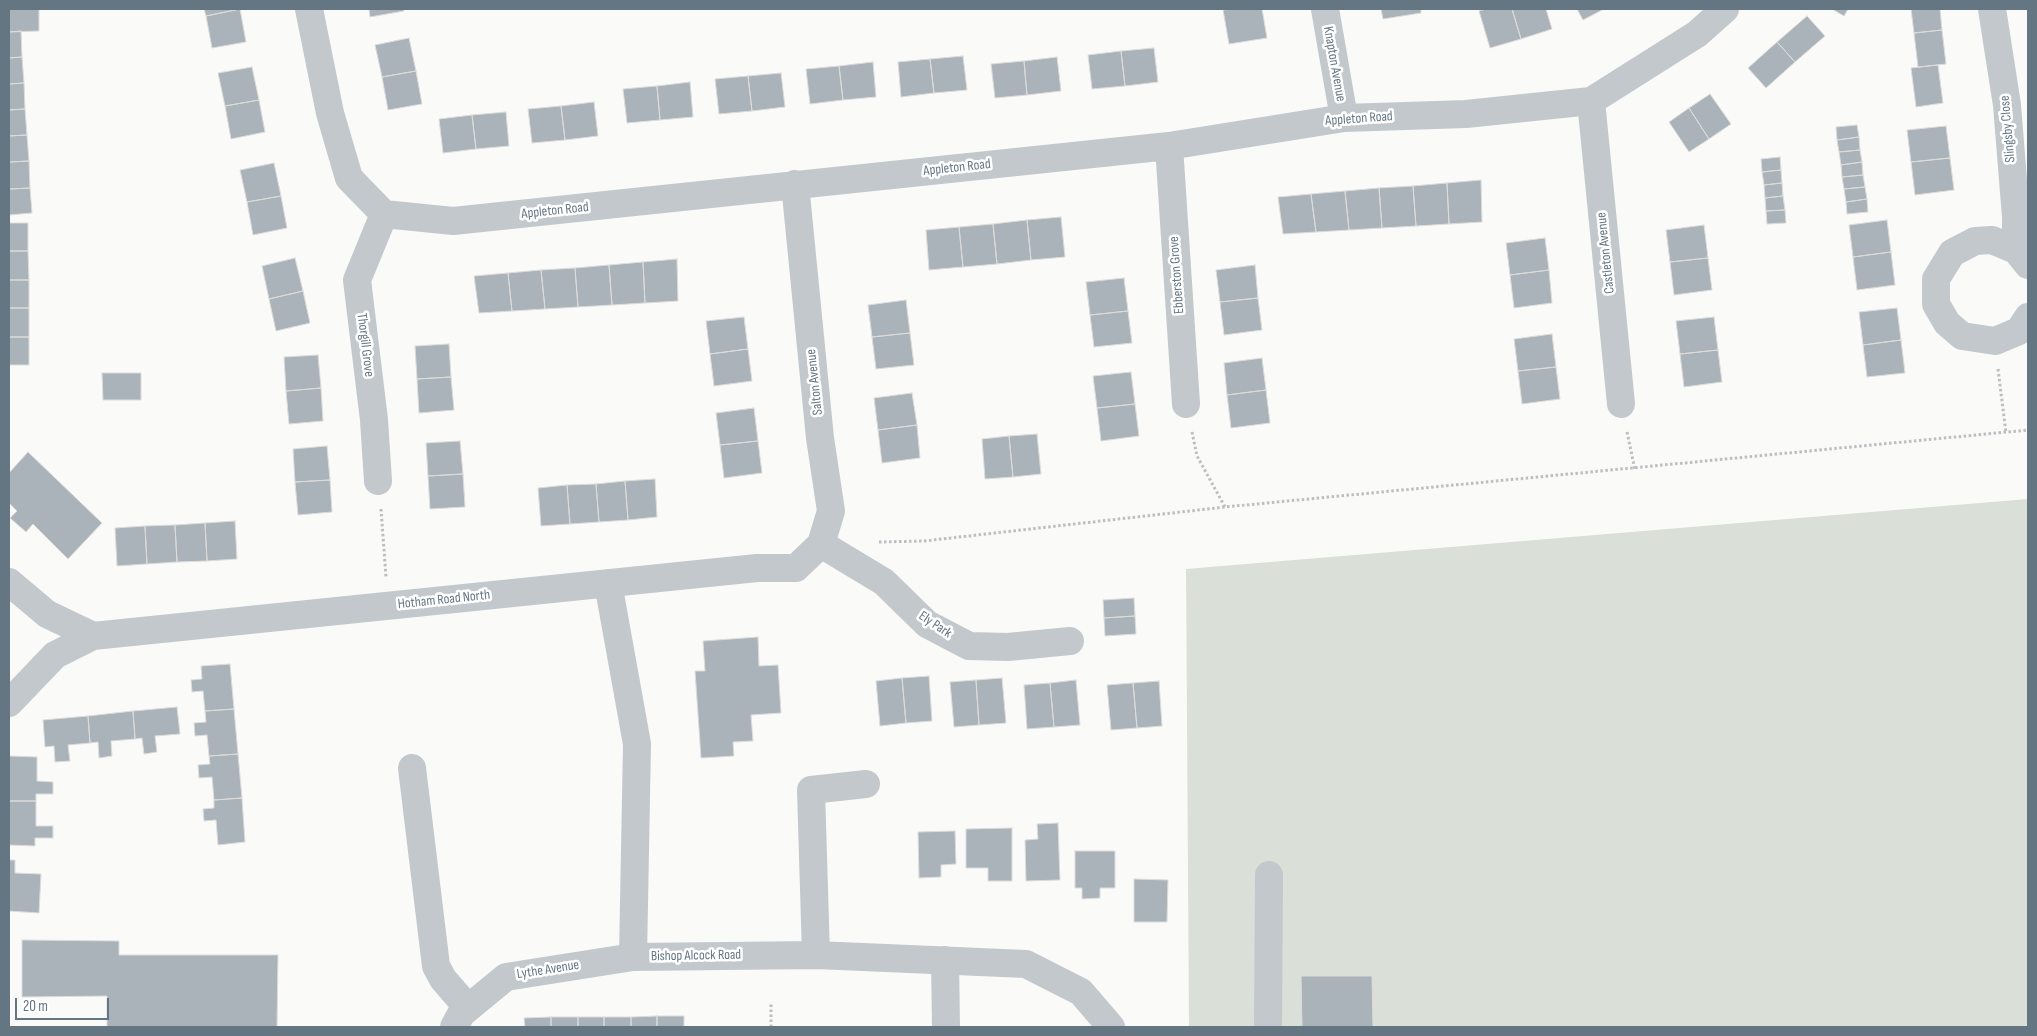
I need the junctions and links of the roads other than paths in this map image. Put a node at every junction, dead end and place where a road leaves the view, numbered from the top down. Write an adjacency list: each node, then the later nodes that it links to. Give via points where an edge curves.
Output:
1 (308, 9): 9 (street, via 330,113 349,178)
2 (1325, 9): 6 (street, Knapton Avenue)
3 (1725, 9): 5 (street, Appleton Road, via 1697,34)
4 (1992, 9): 10 (street, Slingsby Close, via 2007,105)
5 (1591, 101): 6 (street, Appleton Road, via 1466,114); 13 (street, Castleton Avenue)
6 (1344, 118): 7 (street, Appleton Road)
7 (1169, 146): 8 (street, Appleton Road); 12 (street, Ebberston Grove)
8 (795, 184): 9 (street, Appleton Road, via 453,221); 15 (street, Salton Avenue, via 820,438 831,510)
9 (384, 214): 14 (street, Thorgill Grove, via 356,280 374,420)
10 (2022, 257): 11 (street, Slingsby Close, via 1992,240 1974,241 1952,253 1936,279 1936,304 1946,323 1962,336 1995,342 2019,331)
11 (2028, 317)
12 (1186, 404)
13 (1621, 404)
14 (378, 481)
15 (821, 544): 16 (street, Salton Avenue); 20 (street, Ely Park, via 884,582 928,624 969,646 1008,647)
16 (796, 568): 18 (street, Hotham Road North, via 757,568)
17 (9, 582): 19 (street, via 47,614)
18 (608, 583): 19 (street, Hotham Road North); 26 (street, Bishop Alcock Road, via 637,744)
19 (93, 636): 21 (street, Hotham Road North, via 55,655)
20 (1070, 641)
21 (9, 704)
22 (412, 768): 28 (street, via 436,966)
23 (866, 784): 25 (street, via 811,790)
24 (1269, 875): 31 (street)
25 (816, 955): 26 (street, Bishop Alcock Road); 27 (street, Bishop Alcock Road)
26 (633, 957): 28 (street, Lythe Avenue, via 506,977)
27 (945, 960): 29 (street); 30 (street, Bishop Alcock Road, via 1026,964 1081,992)
28 (461, 1018)
29 (946, 1027)
30 (1111, 1027)
31 (1268, 1027)

